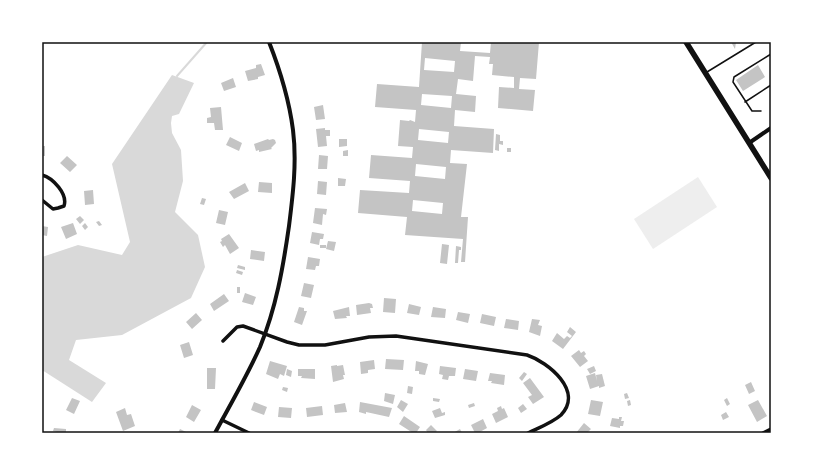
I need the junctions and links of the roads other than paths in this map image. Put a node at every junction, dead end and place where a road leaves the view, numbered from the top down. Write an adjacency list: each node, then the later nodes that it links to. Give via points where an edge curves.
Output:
1 (269, 42): 14 (street, via 285,87 293,128 295,158 294,190 281,278)
2 (686, 42): 5 (main road)
3 (756, 42): 5 (lane)
4 (771, 54): 7 (lane, via 734,77 732,82)
5 (705, 73): 10 (main road)
6 (771, 85): 7 (lane)
7 (745, 102): 8 (lane, via 752,111)
8 (761, 111)
9 (771, 128): 10 (street)
10 (749, 143): 12 (main road)
11 (42, 175): 13 (street, via 58,187 66,201 64,206 53,209)
12 (771, 178)
13 (42, 200)
14 (265, 334): 15 (street, via 246,327 237,328); 16 (street); 20 (street, via 287,342 313,346 369,337 396,336 527,355 540,360 555,372 566,390 568,401 564,411 556,419)
15 (223, 341)
16 (222, 420): 18 (street); 19 (street)
17 (771, 429): 21 (street)
18 (215, 433)
19 (249, 433)
20 (528, 433)
21 (763, 433)

